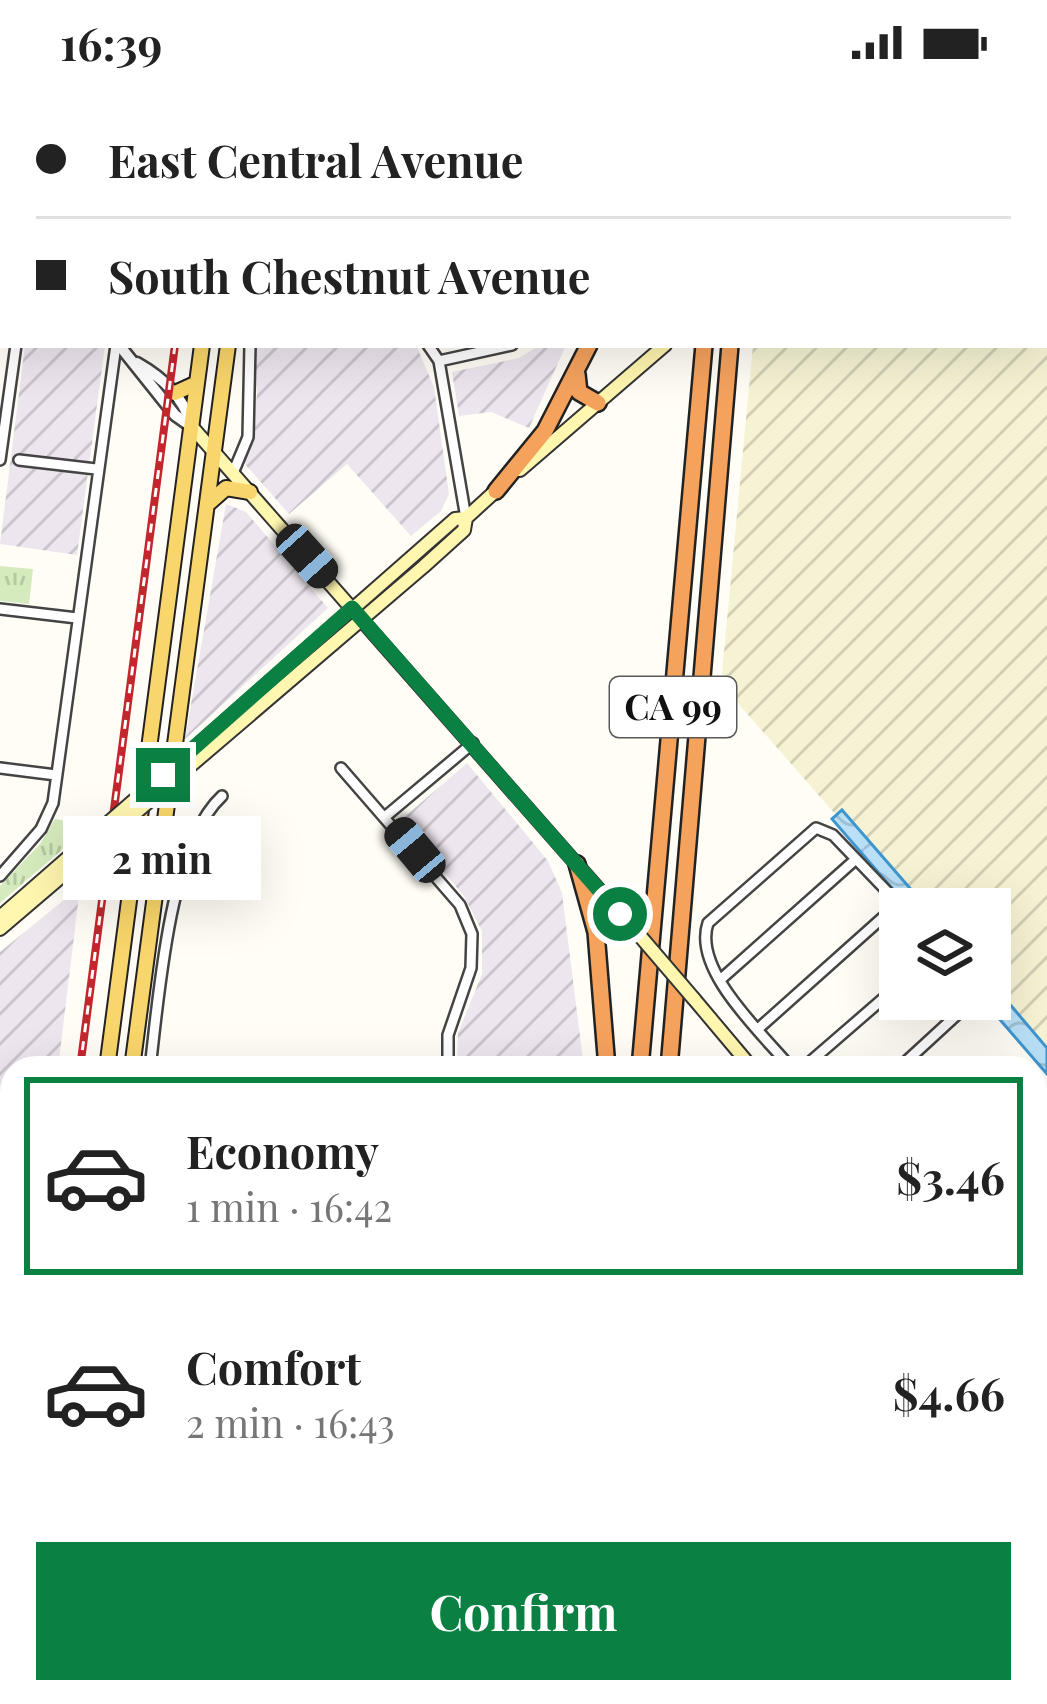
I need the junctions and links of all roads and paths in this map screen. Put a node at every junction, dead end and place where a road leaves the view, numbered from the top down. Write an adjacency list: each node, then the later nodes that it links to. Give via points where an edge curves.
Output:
1 (16, 348): 21 (street)
2 (116, 348): 23 (street)
3 (120, 348): 13 (street)
4 (202, 348): 16 (main road)
5 (228, 348): 20 (main road)
6 (250, 348): 24 (street, via 248,437)
7 (430, 348): 14 (street)
8 (499, 348): 14 (street)
9 (588, 348): 15 (highway)
10 (661, 348): 18 (main road)
11 (704, 348): 56 (highway, CA 99)
12 (730, 348): 57 (highway, CA 99)
13 (134, 361): 17 (street); 19 (street)
14 (439, 362): 28 (street)
15 (579, 365): 18 (highway, via 576,388); 25 (highway, via 545,431)
16 (197, 383): 17 (main road); 19 (main road)
17 (175, 393): 19 (street)
18 (598, 403): 25 (main road)
19 (192, 427): 20 (main road); 51 (main road)
20 (213, 449): 24 (main road); 27 (main road)
21 (0, 460)
22 (19, 460): 23 (street)
23 (96, 469): 31 (street)
24 (233, 473): 26 (main road)
25 (496, 491): 28 (main road)
26 (250, 492): 27 (main road, via 226,488); 30 (main road)
27 (206, 507): 52 (main road)
28 (466, 518): 30 (main road, via 464,530)
29 (0, 609): 31 (street)
30 (357, 613): 32 (main road); 42 (main road, bridge); 45 (main road, bridge)
31 (77, 618): 35 (street)
32 (473, 742): 37 (street); 39 (main road)
33 (0, 768): 35 (street)
34 (341, 768): 37 (street)
35 (56, 775): 40 (street, via 41,829)
36 (222, 796): 53 (street, via 194,834 165,945)
37 (386, 816): 54 (street, via 460,904 472,934)
38 (856, 859): 41 (street); 47 (street); 47 (street, via 832,835 812,830 708,923 705,953)
39 (577, 864): 43 (main road); 46 (highway)
40 (0, 876)
41 (884, 888)
42 (0, 916)
43 (624, 918): 46 (highway, via 607,914); 58 (main road, bridge)
44 (879, 925): 50 (street)
45 (0, 929)
46 (596, 932): 55 (highway)
47 (720, 980): 50 (street)
48 (879, 1002): 60 (street)
49 (951, 1020): 61 (street)
50 (759, 1028): 59 (street)
51 (109, 1056)
52 (134, 1056)
53 (151, 1056)
54 (448, 1056)
55 (606, 1056)
56 (641, 1056)
57 (670, 1056)
58 (742, 1056)
59 (781, 1056)
60 (816, 1056)
61 (912, 1056)

